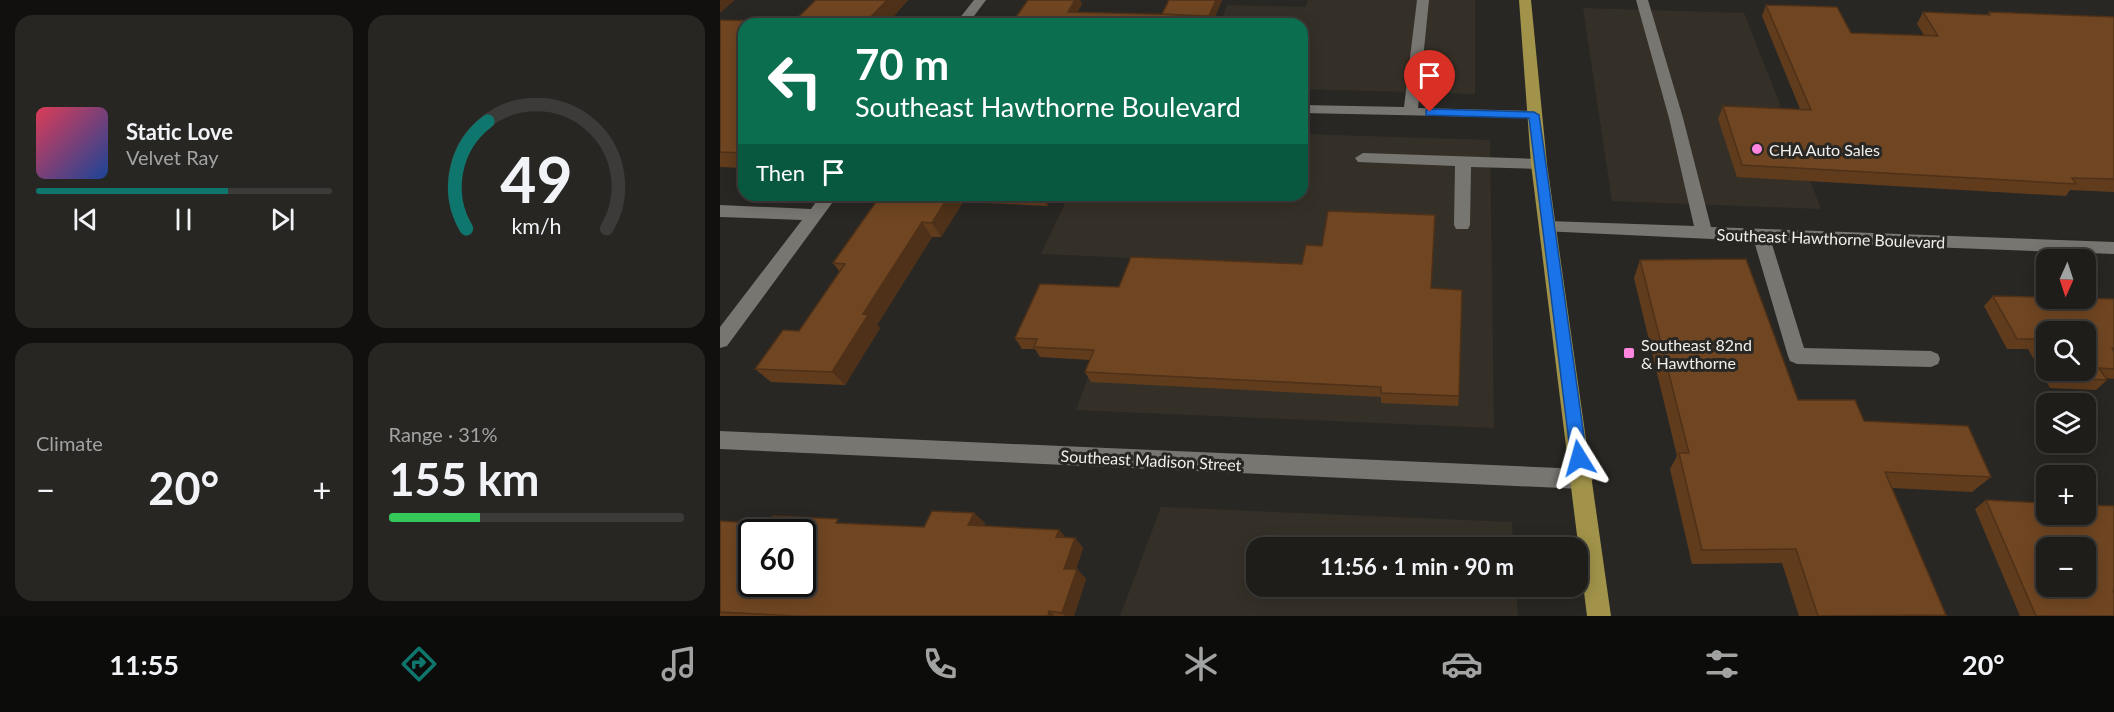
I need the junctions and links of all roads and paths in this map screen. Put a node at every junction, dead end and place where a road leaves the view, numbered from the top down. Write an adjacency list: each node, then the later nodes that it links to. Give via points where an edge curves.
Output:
1 (980, 0): 5 (street)
2 (1423, 0): 7 (street)
3 (1525, 0): 8 (main road)
4 (1642, 0): 17 (street)
5 (966, 18)
6 (1308, 109): 7 (street)
7 (1411, 112): 8 (street)
8 (1534, 115): 11 (main road)
9 (1363, 158): 10 (street)
10 (1463, 162): 11 (street); 15 (street)
11 (1539, 164): 16 (main road)
12 (826, 201): 14 (street)
13 (720, 211): 14 (street)
14 (815, 215): 20 (street)
15 (1462, 225)
16 (1548, 228): 17 (street, Southeast Hawthorne Boulevard); 23 (main road)
17 (1704, 233): 18 (street, Southeast Hawthorne Boulevard)
18 (1761, 235): 19 (street, Southeast Hawthorne Boulevard); 21 (street, via 1797,356)
19 (2114, 248)
20 (720, 341)
21 (1931, 359)
22 (720, 440): 23 (street, Southeast Madison Street)
23 (1582, 479): 24 (main road)
24 (1599, 616)

